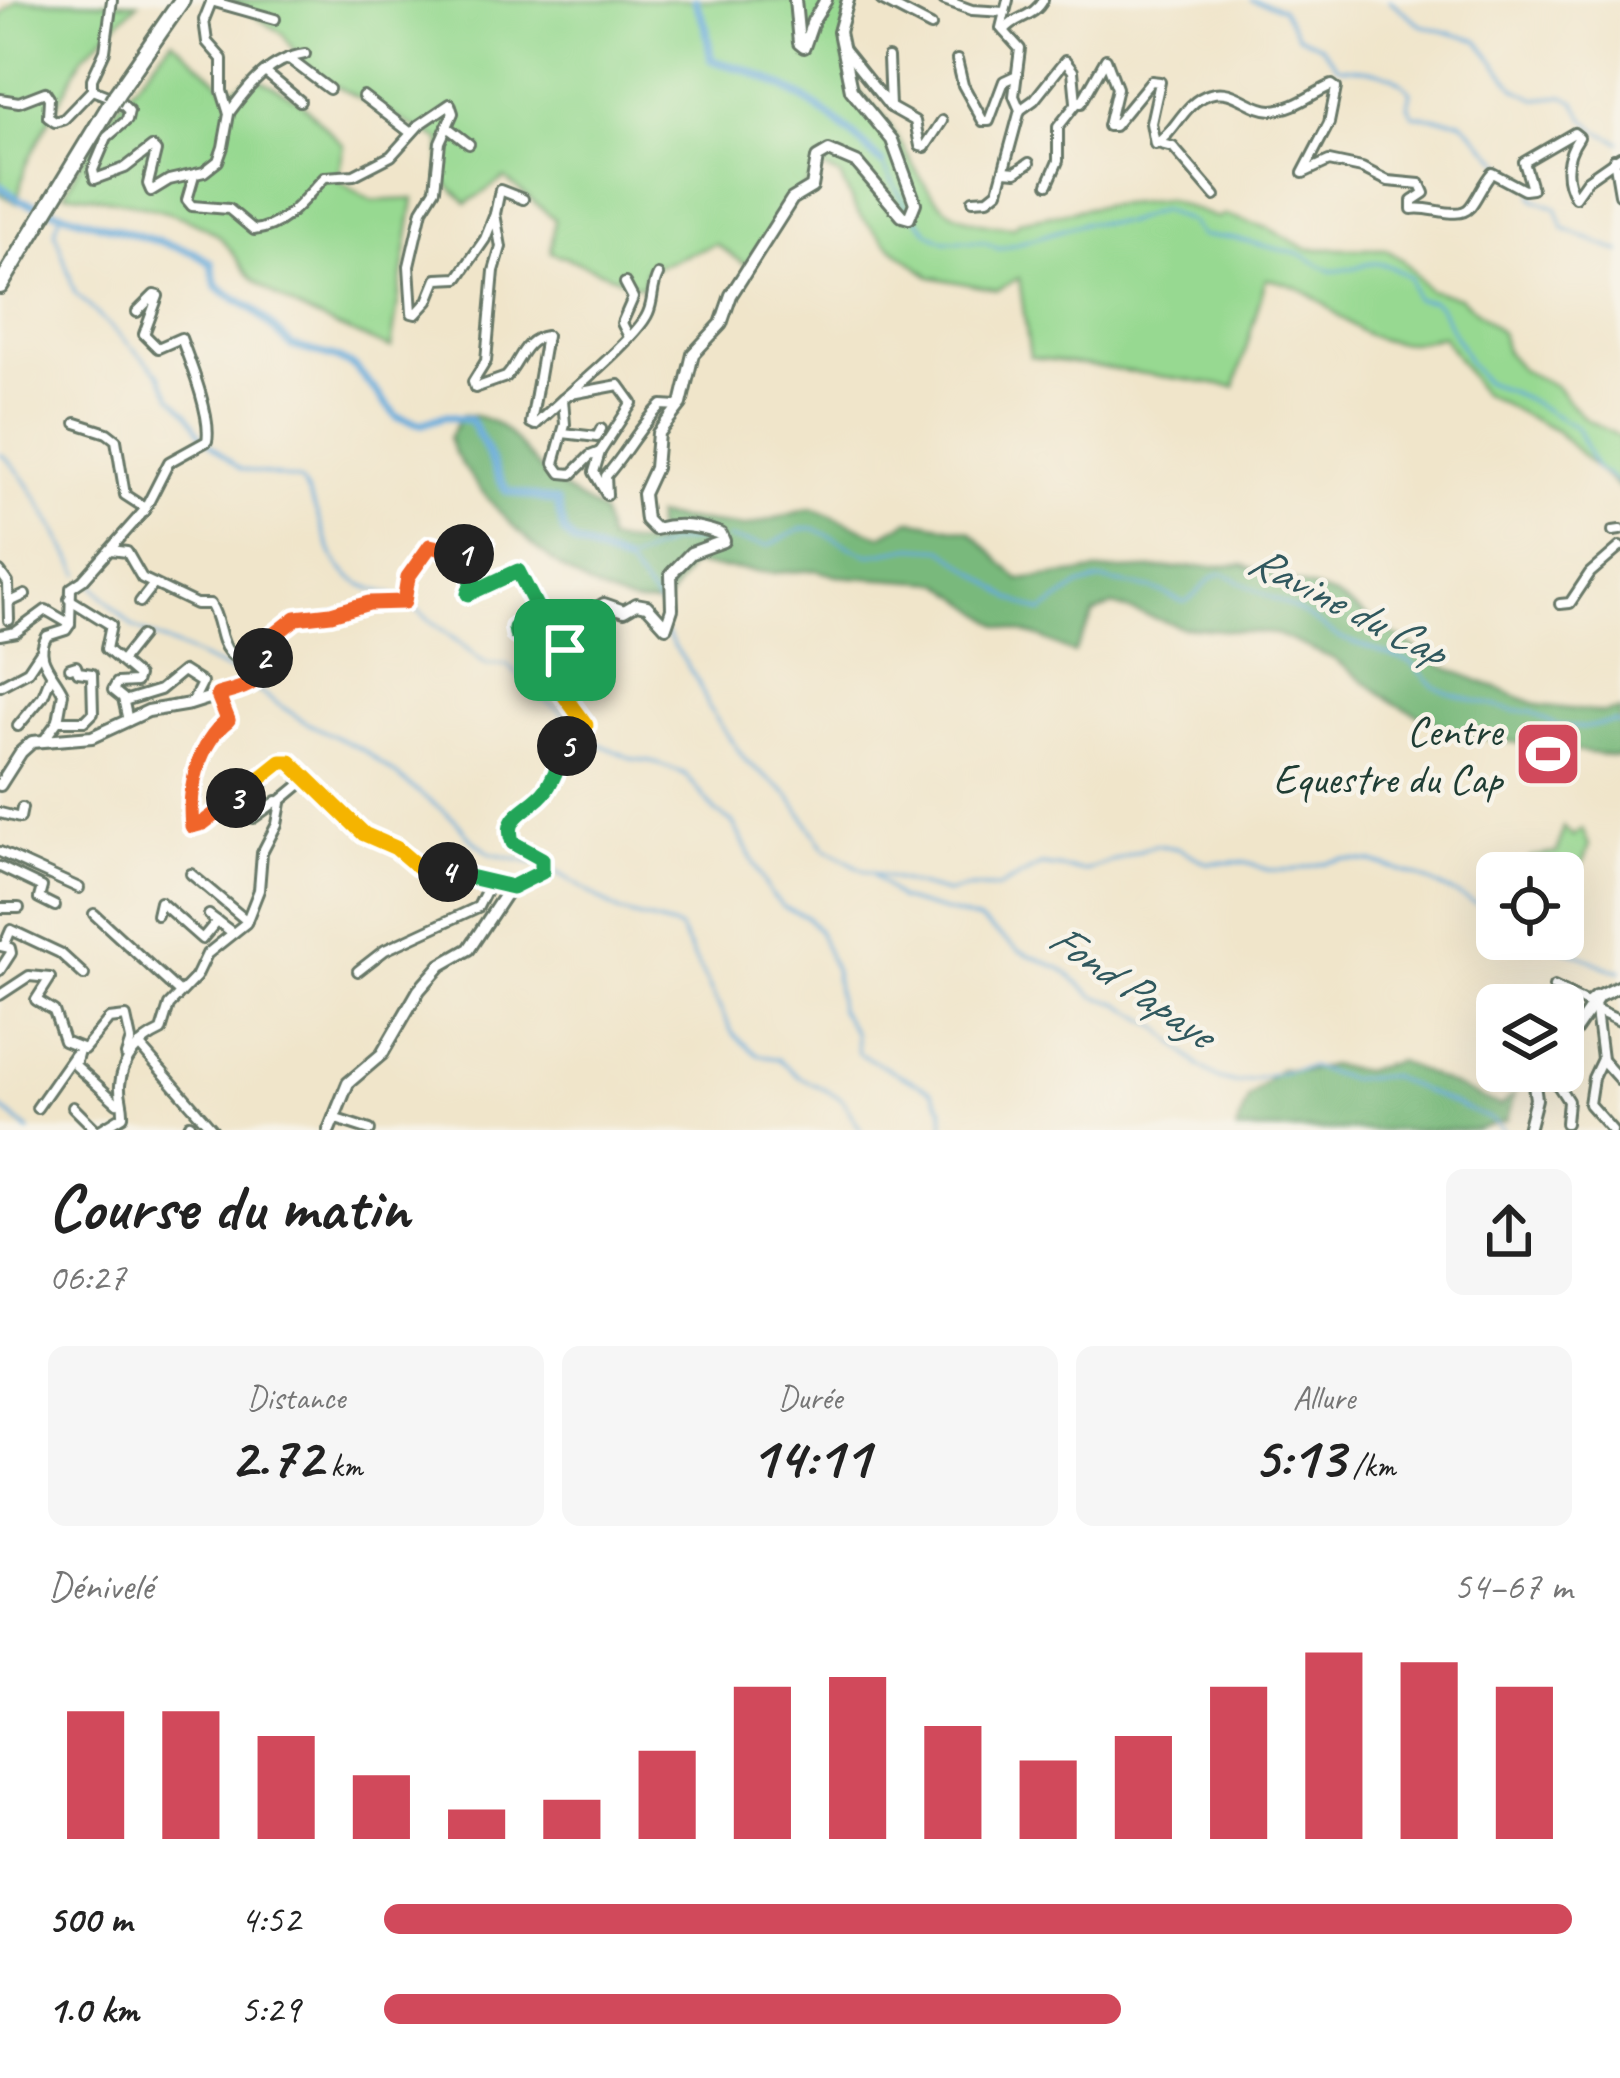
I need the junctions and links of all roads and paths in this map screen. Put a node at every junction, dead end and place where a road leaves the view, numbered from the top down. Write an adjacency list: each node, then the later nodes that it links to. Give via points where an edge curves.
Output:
1 (112, 0): 23 (street)
2 (178, 0): 46 (highway)
3 (795, 0): 4 (main road, via 804,47)
4 (826, 0)
5 (881, 0): 13 (street)
6 (944, 0): 11 (street)
7 (1008, 0): 11 (street)
8 (1043, 0): 14 (street)
9 (211, 1): 12 (street); 30 (street, via 206,42 222,59)
10 (849, 2): 15 (main road)
11 (1005, 12): 14 (street)
12 (275, 19)
13 (931, 26)
14 (1003, 33): 21 (street, via 1020,49)
15 (841, 46): 28 (street); 54 (main road, via 851,89 892,140 913,214 902,216 852,158 822,154 812,187 792,200 721,324 696,348)
16 (305, 55): 17 (street)
17 (286, 57): 20 (street); 22 (street)
18 (888, 58): 28 (street)
19 (958, 60): 21 (street, via 983,122 1004,81)
20 (265, 72): 26 (street); 30 (street)
21 (1017, 75): 29 (street)
22 (329, 89)
23 (92, 90): 25 (street, via 55,122 46,92); 39 (street, via 129,111 107,136 95,179 152,147 151,191)
24 (363, 96): 33 (street)
25 (0, 99)
26 (300, 101)
27 (1076, 103): 29 (street, via 1065,62); 34 (street, via 1104,59 1117,88 1111,128 1158,79 1151,123); 40 (street, via 1058,128)
28 (890, 106): 31 (street, via 915,121 920,146)
29 (1020, 110): 38 (street)
30 (229, 114): 39 (street, via 218,161)
31 (942, 121)
32 (448, 127): 33 (street, via 450,104); 35 (street); 45 (street, via 409,266 412,313 428,301 437,278 458,278)
33 (411, 133): 39 (street, via 391,156 354,175 325,177 262,230 229,209 192,206)
34 (1159, 143): 36 (street, via 1211,93 1273,110 1332,85 1329,123 1303,173 1327,161 1415,182 1424,193 1412,209 1465,212 1492,172 1532,190 1524,162 1574,133 1566,174 1575,197); 42 (street, via 1173,147)
35 (470, 144)
36 (1617, 157): 41 (street)
37 (1029, 163): 38 (street)
38 (1005, 171): 44 (street, via 996,194)
39 (194, 176)
40 (1048, 184)
41 (1620, 194)
42 (1215, 196)
43 (523, 199): 45 (street, via 500,190)
44 (973, 200)
45 (495, 214): 53 (street, via 501,247 486,361 473,385 506,377 523,350 546,336 531,423)
46 (31, 232): 47 (highway); 50 (highway)
47 (0, 274)
48 (658, 275): 52 (street, via 646,319)
49 (625, 283): 52 (street, via 633,298 622,323)
50 (0, 286)
51 (137, 312): 59 (street, via 158,296 144,334 158,348 181,338 209,432 169,462)
52 (628, 336): 53 (street)
53 (566, 397): 57 (street); 58 (street, via 620,385 631,397)
54 (680, 407): 58 (street, via 662,405 640,427 606,476 608,495 594,472); 75 (main road, via 658,433 646,520 655,529 697,526 724,541 691,554 671,574 666,627 647,606 625,611 604,604 575,628)
55 (76, 423): 59 (street, via 116,440 124,495)
56 (601, 429): 57 (street, via 597,437)
57 (563, 433): 58 (street, via 554,463 562,472 572,474)
58 (600, 452)
59 (145, 508): 61 (street)
60 (1620, 548): 70 (street, via 1570,603)
61 (109, 550): 65 (street, via 127,552); 67 (street, via 71,587)
62 (0, 572): 64 (street)
63 (17, 575): 64 (street)
64 (8, 583): 68 (street)
65 (154, 584): 69 (street); 80 (street, via 210,604 228,652 248,662)
66 (25, 595): 68 (street)
67 (69, 599): 72 (street); 77 (street, via 111,625 105,646)
68 (10, 602): 71 (street)
69 (140, 602)
70 (1560, 604)
71 (9, 620)
72 (70, 624): 73 (street, via 46,610); 76 (street, via 47,636)
73 (0, 635)
74 (142, 636): 77 (street)
75 (565, 650): 80 (main road, via 516,634 536,606 518,571 466,592 485,544 458,554 434,545 408,577 400,604 290,622 265,646); 101 (main road, via 556,684 586,731 569,742 544,793 512,821 513,843 544,866)
76 (40, 652): 79 (street); 82 (street, via 28,671)
77 (121, 661): 83 (street, via 139,680)
78 (70, 668): 81 (street, via 90,672)
79 (51, 675): 88 (street, via 63,694); 89 (street)
80 (258, 680): 84 (main road)
81 (92, 684): 83 (street); 88 (street, via 89,719)
82 (0, 686)
83 (113, 690): 85 (street)
84 (218, 695): 86 (main road); 92 (street, via 228,720 210,734 199,764 192,826)
85 (124, 701): 86 (street, via 181,675 202,683); 87 (street)
86 (193, 703): 87 (main road)
87 (128, 721): 90 (main road, via 92,737)
88 (58, 722): 90 (street)
89 (18, 725)
90 (43, 741): 93 (main road, via 24,748)
91 (308, 778): 92 (street, via 285,761); 94 (street); 100 (street, via 364,834 412,863)
92 (261, 779): 94 (street, via 249,814)
93 (0, 785)
94 (279, 802): 108 (street)
95 (22, 808): 96 (street, via 20,818)
96 (0, 813)
97 (0, 853): 102 (street)
98 (0, 867): 103 (street, via 42,887 39,898)
99 (191, 874): 108 (street)
100 (490, 883): 101 (street); 112 (street, via 478,907)
101 (512, 887): 131 (main road, via 469,949 419,990 382,1054 347,1083)
102 (79, 888)
103 (55, 906)
104 (0, 908): 105 (street)
105 (19, 908)
106 (98, 914): 115 (street)
107 (157, 915): 109 (street, via 160,902 202,939 213,918)
108 (247, 921): 109 (street)
109 (232, 933): 115 (street)
110 (2, 946): 111 (street, via 10,953); 113 (street, via 11,930 60,953)
111 (0, 970)
112 (358, 971)
113 (84, 975)
114 (1620, 986): 118 (main road)
115 (180, 993): 121 (street, via 161,1031)
116 (0, 995): 122 (street, via 29,976 50,978 36,1000 54,1011 61,1037)
117 (1584, 1002): 118 (street)
118 (1598, 1003): 119 (main road); 120 (street); 123 (street)
119 (1584, 1021)
120 (1620, 1021)
121 (139, 1045): 124 (street); 135 (street)
122 (79, 1049): 124 (street, via 109,1019 126,1017); 128 (street, via 75,1065); 130 (street)
123 (1602, 1060): 125 (street); 133 (street, via 1589,1104)
124 (124, 1070): 134 (street, via 123,1116)
125 (1620, 1080)
126 (1535, 1092): 137 (main road)
127 (1562, 1092): 132 (street)
128 (117, 1103)
129 (73, 1107): 134 (street)
130 (38, 1108)
131 (331, 1124): 136 (street)
132 (1566, 1124)
133 (1609, 1129)
134 (98, 1130)
135 (213, 1130)
136 (370, 1130)
137 (1528, 1130)

